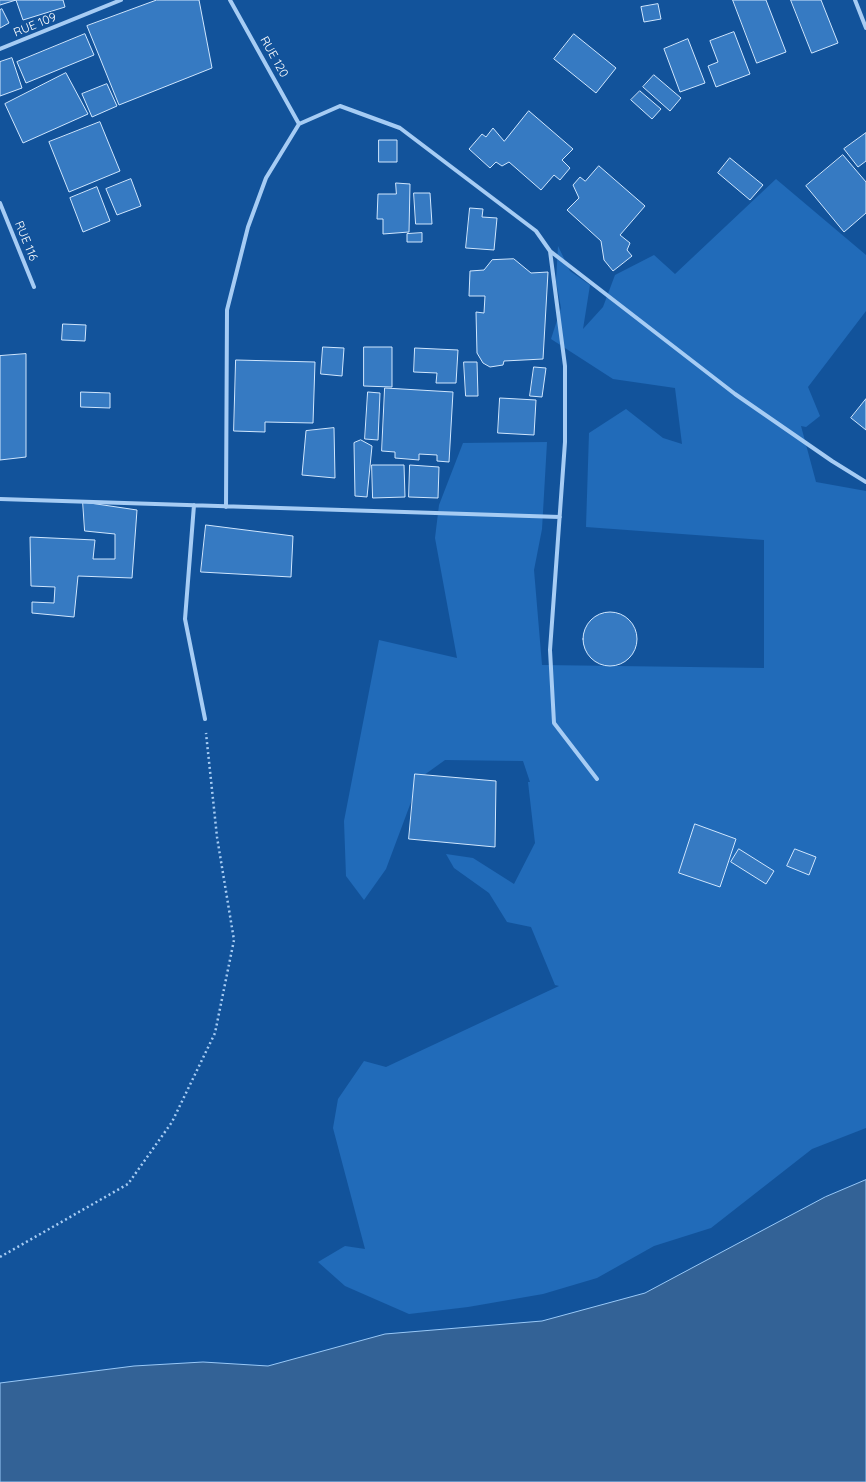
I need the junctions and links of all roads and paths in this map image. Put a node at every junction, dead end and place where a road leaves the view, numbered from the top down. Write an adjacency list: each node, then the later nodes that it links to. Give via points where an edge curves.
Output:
1 (121, 0): 5 (street, RUE 109)
2 (230, 0): 6 (street, RUE 120)
3 (855, 0): 4 (street)
4 (866, 28)
5 (0, 50)
6 (299, 124): 8 (street, via 340,106 400,128 536,231); 13 (street, via 266,178 248,227 227,310)
7 (0, 203): 9 (street, RUE 116)
8 (550, 251): 10 (street, via 734,394); 14 (street, via 565,366 565,442)
9 (34, 287)
10 (866, 482)
11 (0, 499): 12 (street)
12 (194, 506): 13 (street); 15 (street, via 184,619)
13 (226, 507): 14 (street)
14 (560, 517): 16 (street, via 550,650 554,723)
15 (205, 719): 17 (path, via 216,837 234,940 215,1033 172,1122 128,1184)
16 (597, 779)
17 (0, 1257)

